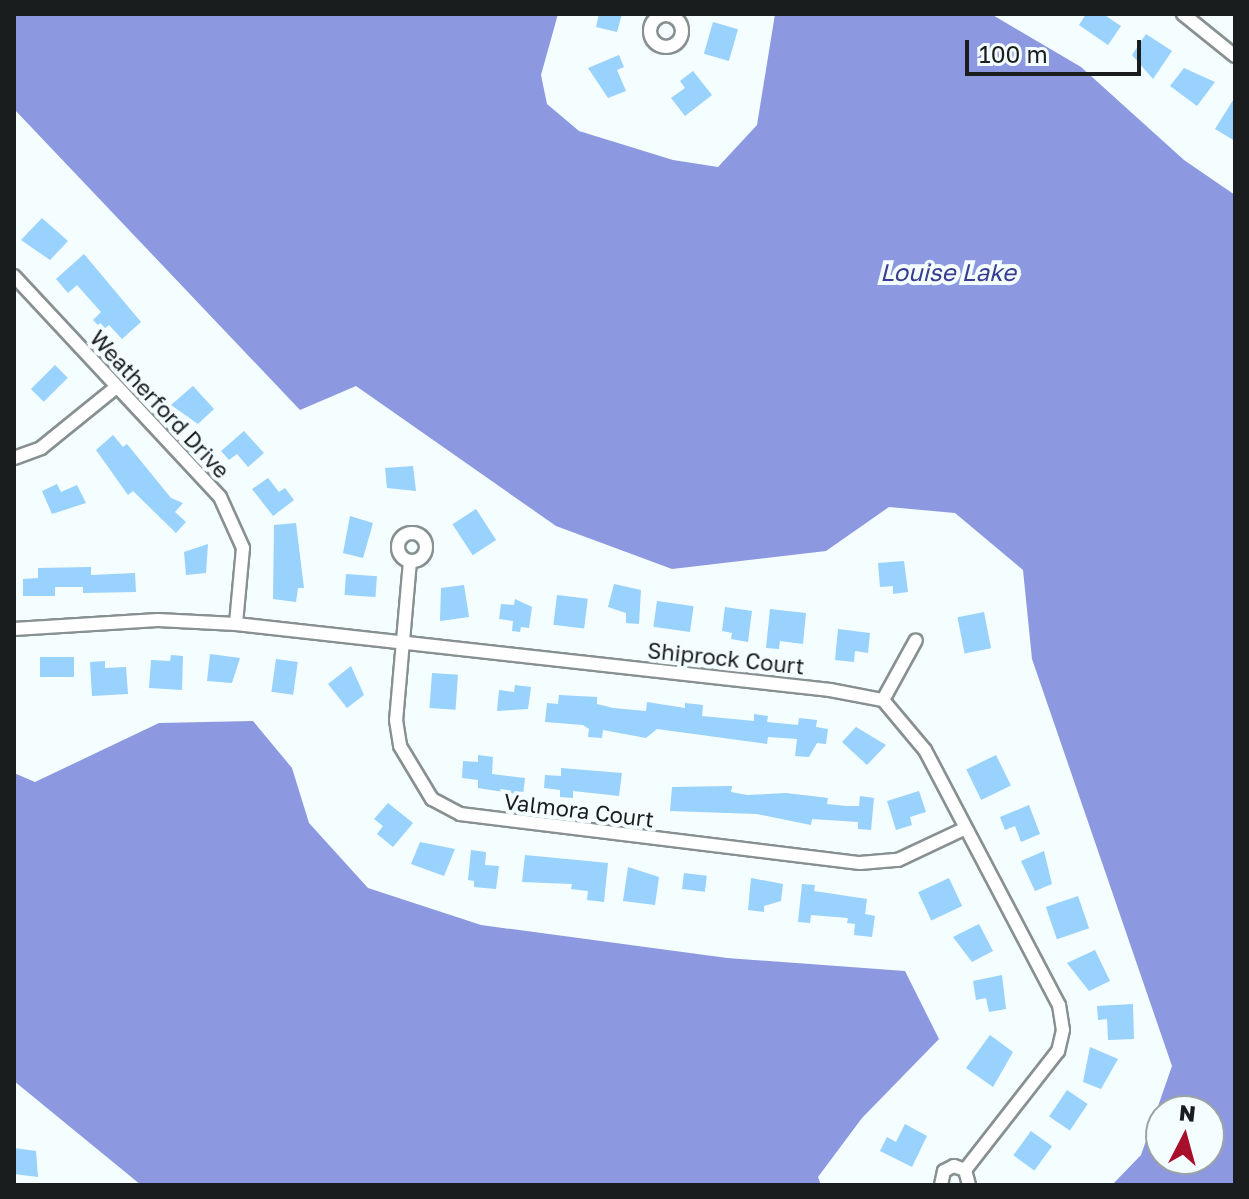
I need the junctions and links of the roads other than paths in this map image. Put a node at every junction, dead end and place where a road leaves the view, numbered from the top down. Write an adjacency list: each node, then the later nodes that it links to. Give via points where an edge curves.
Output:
1 (1183, 14): 2 (street)
2 (1235, 56)
3 (14, 276): 4 (street, Weatherford Drive)
4 (115, 388): 5 (street, via 41,448); 7 (street, Weatherford Drive, via 220,497 235,525 243,548)
5 (14, 458)
6 (410, 561): 10 (street, Valmora Court)
7 (236, 624): 8 (street, Shiprock Court, via 158,620); 10 (street, Shiprock Court)
8 (14, 629)
9 (916, 640): 11 (street)
10 (401, 643): 11 (street, Shiprock Court); 12 (street, Valmora Court, via 396,720 400,746 432,799 460,814 860,863 898,860)
11 (883, 700): 12 (street, via 925,750)
12 (964, 829): 13 (street, via 1059,1005 1063,1030 1058,1051)
13 (965, 1170): 14 (street, via 948,1168); 15 (street)
14 (941, 1185)
15 (969, 1185)

